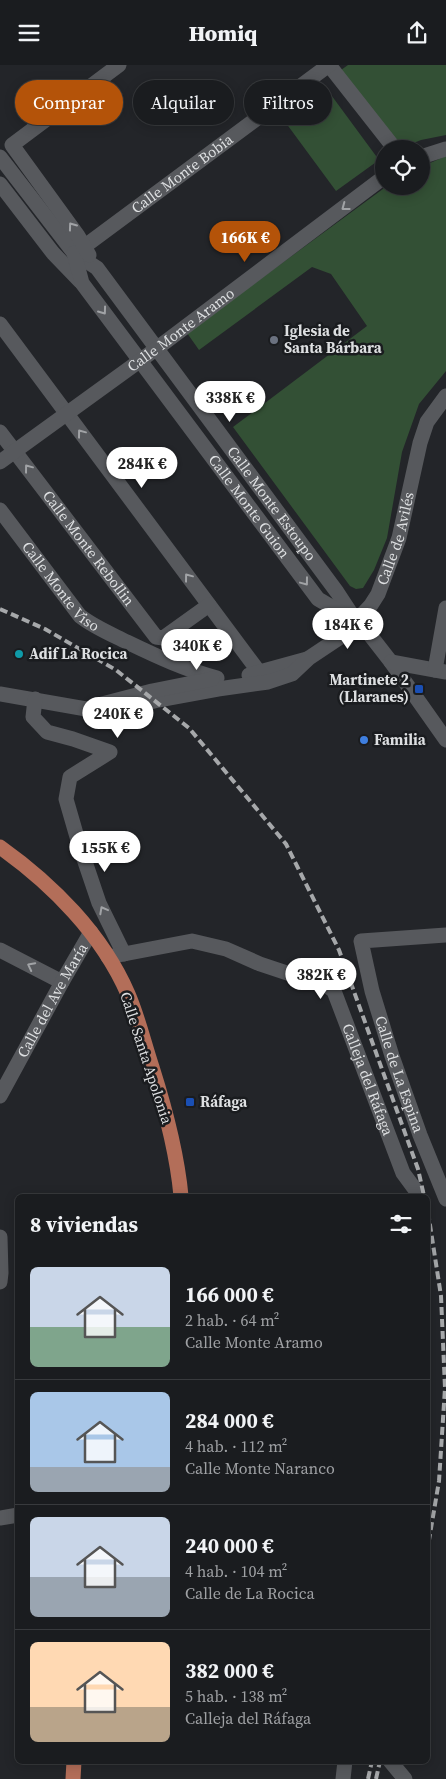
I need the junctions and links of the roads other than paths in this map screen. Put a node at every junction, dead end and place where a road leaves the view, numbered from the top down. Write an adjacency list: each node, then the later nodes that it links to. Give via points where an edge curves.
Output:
1 (119, 65): 9 (street, Calle Monte Estoupo, one-way to 1, via 12,145)
2 (329, 65): 3 (street); 9 (street, Calle Monte Bobia)
3 (388, 140)
4 (446, 149): 5 (street)
5 (430, 154)
6 (0, 157): 9 (street)
7 (0, 184): 10 (street, Calle Monte Guion, via 53,253)
8 (375, 184): 12 (street, Calle Monte Aramo, one-way to 12)
9 (79, 249): 10 (street, Calle Monte Guion); 12 (street, Calle Monte Estoupo, via 97,268)
10 (82, 283): 13 (street, Calle Monte Guion, one-way to 13)
11 (0, 324): 15 (street)
12 (156, 349): 13 (street, Calle Monte Aramo); 22 (street, Calle Monte Estoupo)
13 (139, 361): 15 (street, Calle Monte Aramo); 22 (street, Calle Monte Guion, one-way to 22, via 318,599)
14 (445, 399): 22 (street, Calle de Avilés, via 427,422 400,538 378,594)
15 (66, 413): 17 (street, Calle Monte Aramo); 20 (street, one-way to 15)
16 (0, 432): 17 (street, Calle Monte Rebollin)
17 (15, 450): 18 (street, Calle Monte Aramo); 20 (street, Calle Monte Rebollin, one-way to 17, via 163,638 156,637)
18 (0, 462)
19 (0, 510): 24 (street, Calle Monte Viso, via 80,616)
20 (209, 605): 27 (street)
21 (446, 608): 26 (street)
22 (356, 621): 23 (street, Calle de Avilés, via 342,636); 25 (street)
23 (309, 658): 27 (street, Calle de Avilés); 28 (street, Calle de Avilés, via 292,674 268,682)
24 (169, 663): 28 (street, Calle Monte Viso); 29 (street, Calle Monte Viso); 31 (street, via 164,681)
25 (392, 663): 26 (street); 33 (street)
26 (440, 671)
27 (259, 672): 28 (street, Calle de Avilés)
28 (218, 683): 29 (street); 31 (street, Calle de Avilés)
29 (182, 684): 31 (street)
30 (0, 694): 32 (street, Calle de Avilés)
31 (155, 695): 32 (street, Calle de Avilés, via 109,713)
32 (35, 699): 38 (street, one-way to 32, via 99,903 66,799 70,777 110,752 47,732 34,717)
33 (446, 740)
34 (0, 847): 35 (main road, Calle Santa Apolonia, via 25,865)
35 (91, 932): 39 (main road, Calle Santa Apolonia); 40 (street, Calle del Ave María)
36 (446, 935): 43 (street, Calle de La Espina, via 362,941 372,991 392,1056)
37 (0, 950): 40 (street, one-way to 37)
38 (124, 954): 39 (street, Calleja del Ráfaga); 43 (street, Calleja del Ráfaga, via 192,941 226,949 267,967 320,981 334,991 402,1173 424,1191)
39 (108, 957): 42 (main road, Calle Santa Apolonia, via 128,994 159,1088)
40 (62, 981): 41 (street, Calle del Ave María)
41 (0, 1096)
42 (181, 1194)
43 (446, 1200)
44 (0, 1237): 45 (street)
45 (0, 1281)
46 (15, 1516): 47 (street)
47 (0, 1518)
48 (74, 1764): 51 (main road)
49 (346, 1764): 52 (street)
50 (392, 1764): 53 (street)
51 (73, 1779)
52 (343, 1779)
53 (405, 1779)

